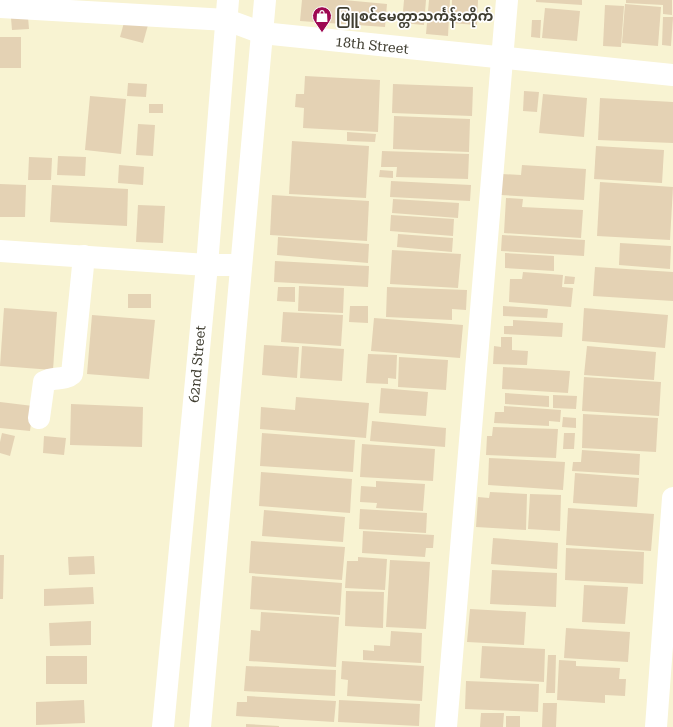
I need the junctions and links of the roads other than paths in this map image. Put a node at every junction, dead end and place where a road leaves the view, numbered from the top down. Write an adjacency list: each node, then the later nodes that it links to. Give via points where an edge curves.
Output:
1 (265, 0): 5 (street)
2 (507, 0): 6 (street)
3 (0, 7): 4 (street, 18th Street)
4 (227, 10): 5 (street, 18th Street); 10 (street, 62nd Street)
5 (262, 33): 6 (street, 18th Street); 11 (street)
6 (502, 58): 7 (street, 18th Street); 16 (street)
7 (673, 75)
8 (0, 251): 9 (street)
9 (84, 256): 10 (street); 12 (street, via 72,374 68,378 48,379 44,382)
10 (207, 265): 11 (street); 14 (street, 62nd Street)
11 (241, 265): 15 (street)
12 (39, 418)
13 (673, 498): 17 (street)
14 (163, 727)
15 (200, 727)
16 (446, 727)
17 (656, 727)

